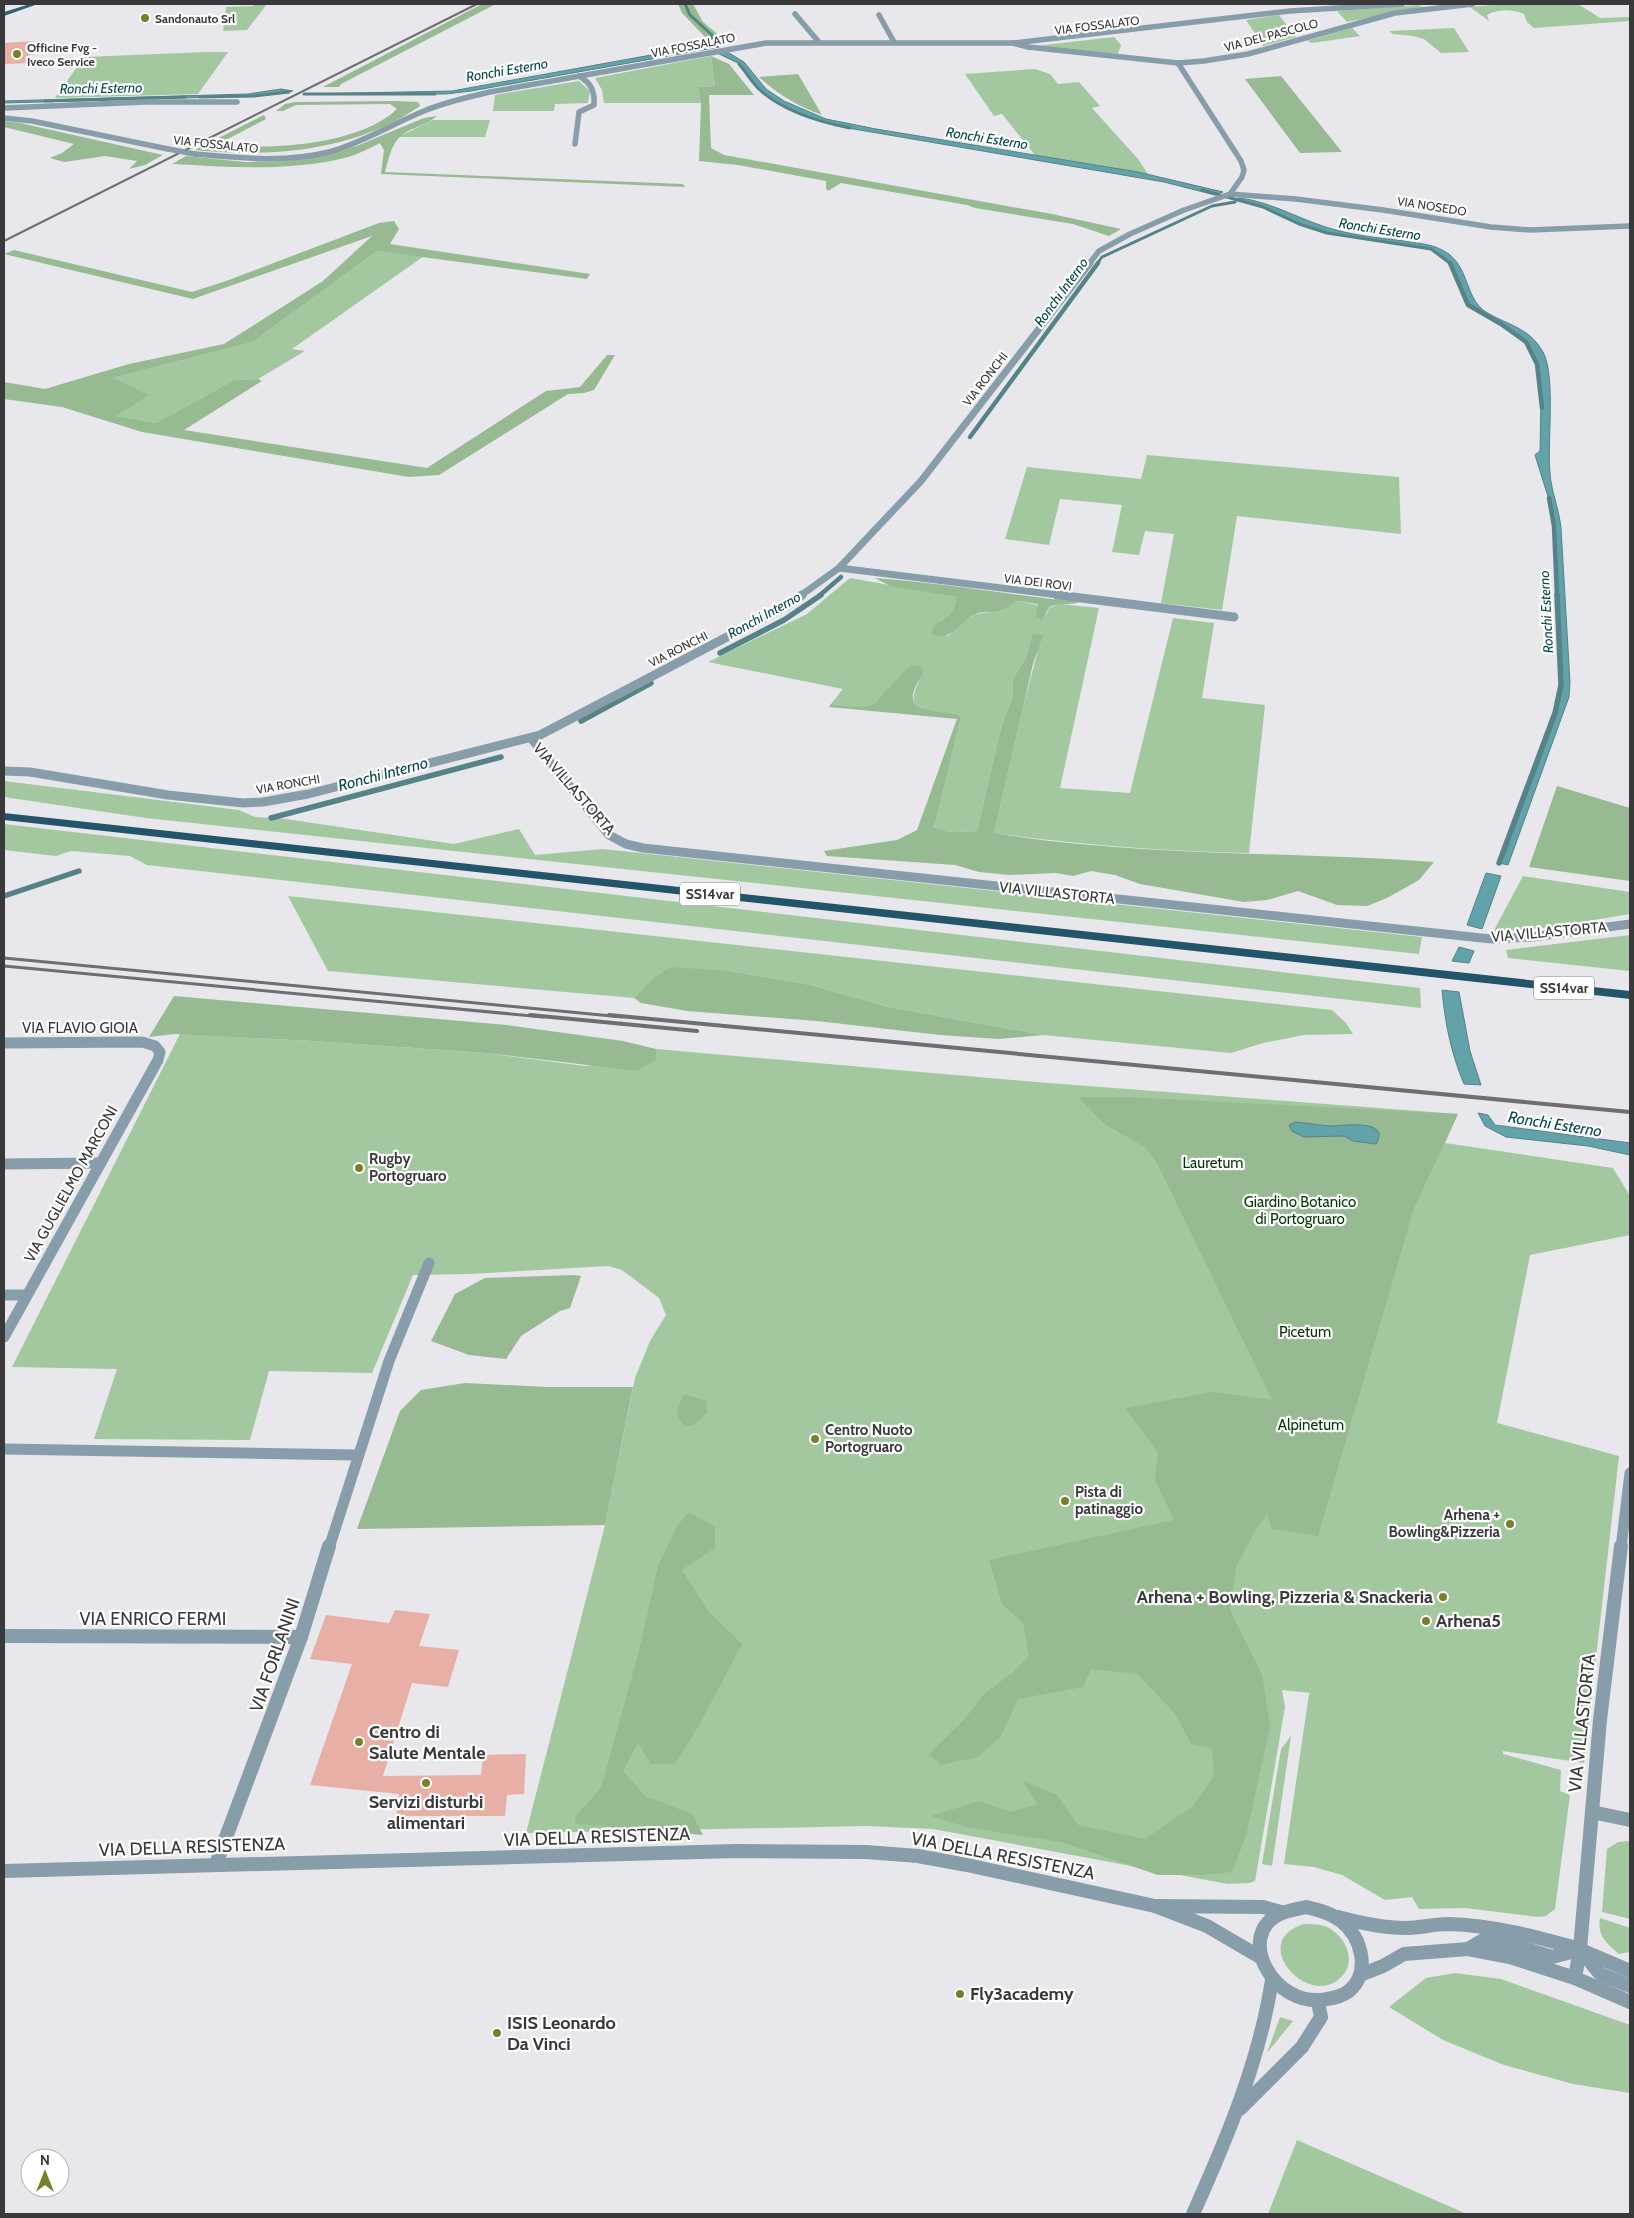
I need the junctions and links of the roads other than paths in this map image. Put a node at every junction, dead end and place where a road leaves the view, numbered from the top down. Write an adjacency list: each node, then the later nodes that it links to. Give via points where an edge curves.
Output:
1 (34, 4): 4 (main road)
2 (1402, 4): 9 (street, VIA FOSSALATO, via 1290,12)
3 (1473, 4): 10 (street, VIA DEL PASCOLO, via 1395,13 1248,54)
4 (4, 14)
5 (795, 14): 7 (street)
6 (879, 15): 8 (street)
7 (818, 41): 8 (street, VIA FOSSALATO); 11 (street, VIA FOSSALATO, via 744,45)
8 (894, 42): 9 (street, VIA FOSSALATO)
9 (1013, 43): 10 (street, VIA DEL PASCOLO)
10 (1178, 64): 16 (street, via 1241,162 1242,177)
11 (579, 76): 14 (street, VIA FOSSALATO, bridge, via 456,100 415,114 360,140 325,152 296,156 248,159 195,154); 15 (street, via 591,84 595,94 594,105 579,112)
12 (237, 102): 13 (street)
13 (4, 108)
14 (4, 118)
15 (575, 144)
16 (1230, 194): 17 (street, VIA NOSEDO, via 1374,208 1501,228); 18 (street, VIA RONCHI, via 1184,210 1099,250 921,481)
17 (1630, 226)
18 (839, 568): 19 (street, VIA DEI ROVI); 20 (street, VIA RONCHI, via 788,606)
19 (1234, 617)
20 (531, 738): 21 (street, VIA RONCHI, via 308,794 263,802 168,795 30,772); 23 (street, VIA VILLASTORTA, via 609,834 626,844 643,848 1491,939)
21 (4, 771)
22 (4, 816): 24 (highway, SS14var)
23 (1630, 924)
24 (1630, 995)
25 (4, 1042): 26 (street, VIA FLAVIO GIOIA, via 142,1042)
26 (155, 1046): 27 (street, VIA GUGLIELMO MARCONI, via 160,1052 158,1060)
27 (100, 1163): 28 (street); 31 (street, VIA GUGLIELMO MARCONI)
28 (4, 1164)
29 (429, 1263): 34 (street, VIA FORLANINI, via 389,1361)
30 (4, 1295): 31 (street)
31 (26, 1295): 32 (street, VIA GUGLIELMO MARCONI)
32 (4, 1337)
33 (4, 1449): 34 (street)
34 (357, 1455): 37 (street, VIA FORLANINI)
35 (1630, 1473): 38 (street, VIA VILLASTORTA)
36 (4, 1636): 37 (street, VIA ENRICO FERMI)
37 (301, 1637): 40 (street, VIA FORLANINI)
38 (1592, 1812): 39 (street); 46 (street, VIA VILLASTORTA)
39 (1630, 1820)
40 (216, 1864): 41 (street, VIA DELLA RESISTENZA); 42 (street, VIA DELLA RESISTENZA, via 736,1851 866,1852 918,1856 968,1865)
41 (4, 1871)
42 (1155, 1906): 43 (street, via 1264,1907); 47 (street, via 1207,1926)
43 (1281, 1912): 44 (street, via 1306,1907); 47 (street, via 1262,1930)
44 (1333, 1915): 46 (street, via 1378,1927 1445,1924 1484,1927); 49 (street, via 1345,1924 1361,1948 1363,1962)
45 (1468, 1949): 46 (street, via 1485,1939 1552,1957); 49 (street, via 1404,1954); 50 (street, via 1510,1957)
46 (1580, 1949): 48 (street); 50 (street, VIA VILLASTORTA); 52 (street, via 1600,1974)
47 (1260, 1957): 51 (street)
48 (1630, 1971)
49 (1360, 1975): 53 (street, via 1345,1994)
50 (1575, 1978): 54 (street)
51 (1272, 1980): 53 (street, via 1286,1992); 55 (street, via 1268,2011)
52 (1630, 1986)
53 (1318, 2002): 55 (street, via 1321,2017 1302,2046)
54 (1630, 2002)
55 (1240, 2109): 56 (street)
56 (1193, 2214)

